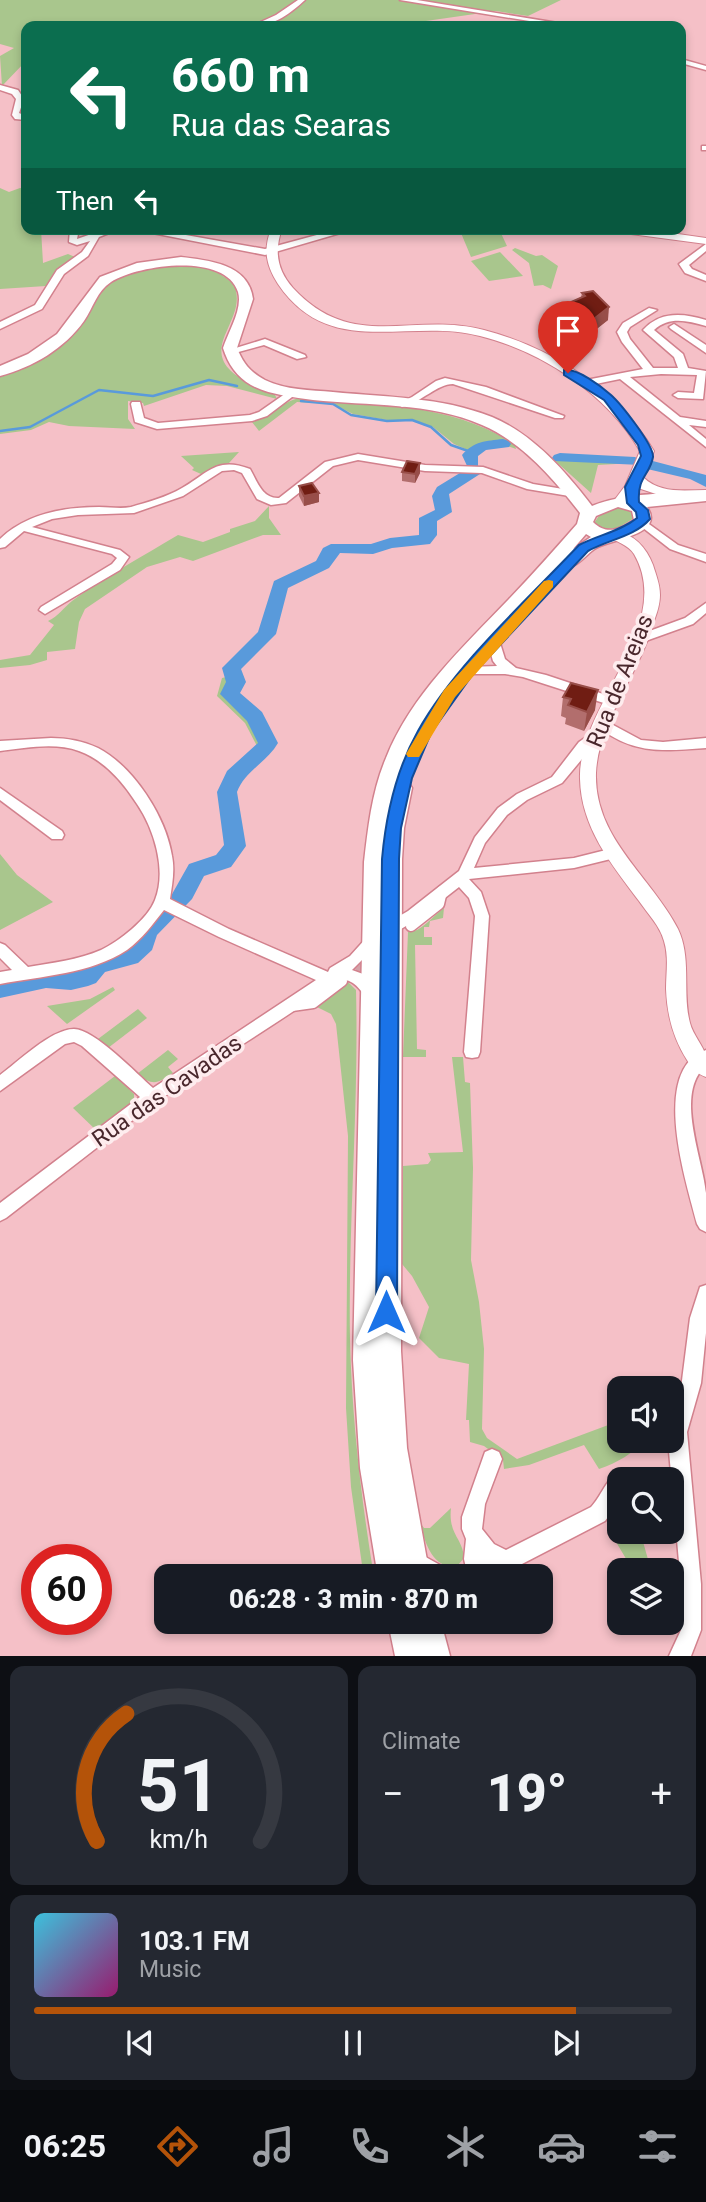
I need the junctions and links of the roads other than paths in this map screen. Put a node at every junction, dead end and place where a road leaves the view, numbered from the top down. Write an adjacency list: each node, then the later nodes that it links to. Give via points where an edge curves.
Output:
1 (302, 0): 3 (street)
2 (403, 0): 4 (street)
3 (268, 21)
4 (543, 21)
5 (686, 62): 6 (street)
6 (706, 68)
7 (0, 87): 8 (street, via 20,99 15,113)
8 (21, 117)
9 (72, 235): 15 (street, via 74,241)
10 (100, 235): 15 (street)
11 (172, 235): 18 (street)
12 (276, 235): 18 (street)
13 (333, 235): 18 (street)
14 (661, 235): 16 (street)
15 (95, 237): 22 (street, via 85,254 60,272 39,307)
16 (706, 241)
17 (706, 247): 19 (street, via 684,264 688,271)
18 (273, 252): 32 (street, via 281,284 338,324 359,329 474,331 539,354)
19 (706, 278)
20 (652, 310): 28 (street, via 622,332)
21 (706, 323): 27 (street, via 673,317 648,330 679,356)
22 (0, 326)
23 (674, 327): 24 (street)
24 (706, 350)
25 (231, 351): 26 (street, via 265,342); 29 (main road, via 245,304 241,284 216,267 159,262 104,280 55,345); 33 (main road, via 240,369 252,379)
26 (301, 357)
27 (683, 369): 28 (street); 30 (street)
28 (649, 370): 31 (street)
29 (0, 371)
30 (704, 374): 34 (street, via 700,395)
31 (622, 376): 32 (street); 38 (street)
32 (586, 383): 41 (street, via 608,398 644,444 647,456)
33 (292, 392): 35 (main road); 36 (street, via 252,418 157,426 139,420)
34 (678, 395)
35 (422, 403): 37 (street, via 435,385 453,381); 44 (main road, via 498,427 563,481)
36 (136, 404)
37 (559, 416)
38 (676, 420): 39 (street); 40 (street)
39 (706, 424)
40 (706, 444)
41 (625, 494): 42 (main road); 42 (street, via 640,484 654,491); 44 (main road); 45 (main road, via 642,510)
42 (706, 495)
43 (706, 504): 45 (main road, via 667,508)
44 (584, 507): 46 (street, via 483,470 425,468 350,457 320,470 278,502 263,499 246,471 228,466 200,478 180,494 131,511 52,516); 47 (main road, via 592,532); 69 (main road, via 571,544 456,667 411,727 397,757 379,823)
45 (641, 523): 47 (main road); 49 (street, Rua de Areias); 50 (street, via 674,547)
46 (20, 527): 48 (street); 52 (street, via 123,557 116,567)
47 (611, 536): 49 (street, via 634,544); 54 (main road, via 579,552)
48 (0, 547)
49 (642, 555): 53 (street, Rua de Areias, via 653,593)
50 (706, 558)
51 (706, 607): 53 (street, via 689,621)
52 (45, 610)
53 (640, 639): 57 (street, Rua de Areias)
54 (495, 643): 55 (street, via 499,661); 56 (main road)
55 (512, 670): 56 (street); 57 (street)
56 (468, 671): 66 (main road, via 425,732 404,778 393,828)
57 (613, 702): 58 (street, Rua de Areias)
58 (599, 729): 59 (street, via 640,746); 63 (street, Rua de Areias, via 587,769 588,800 598,829); 64 (street, via 557,780 502,813 472,850)
59 (706, 743)
60 (0, 746): 67 (street, via 42,743 82,747 123,774 161,842 165,867)
61 (0, 793): 62 (street)
62 (57, 835)
63 (614, 853): 64 (street, via 574,863); 76 (street, Rua de Areias, via 672,936 677,1017 685,1041)
64 (462, 876): 65 (street, Rua das Cavadas); 75 (street, via 482,916)
65 (442, 891): 68 (street, Rua das Cavadas); 69 (street, via 439,904)
66 (390, 897): 68 (street, via 404,908); 69 (main road)
67 (162, 902): 71 (street, via 117,949); 72 (street, via 224,933)
68 (429, 902): 69 (street, Rua das Cavadas, via 396,925)
69 (392, 933): 72 (street, Rua das Cavadas); 74 (main road); 89 (main road, via 387,1351 393,1448)
70 (0, 949): 71 (street)
71 (24, 972): 73 (street)
72 (335, 977): 74 (street, via 358,978); 78 (street, Rua das Cavadas)
73 (0, 978)
74 (374, 995): 88 (main road, via 367,1360 375,1468)
75 (472, 1052)
76 (703, 1062): 80 (street, via 687,1074 684,1123)
77 (0, 1084): 78 (street, via 60,1039 75,1035)
78 (152, 1097): 79 (street, Rua das Cavadas)
79 (0, 1213)
80 (706, 1224)
81 (706, 1293): 82 (street)
82 (684, 1406)
83 (678, 1453): 96 (street, via 692,1613 687,1644)
84 (492, 1459): 86 (street, via 469,1519)
85 (607, 1504): 87 (street, via 598,1514)
86 (476, 1540): 87 (street); 90 (street)
87 (505, 1561): 91 (street)
88 (391, 1564)
89 (412, 1564)
90 (475, 1564)
91 (499, 1564)
92 (417, 1634): 94 (main road)
93 (425, 1634): 95 (main road)
94 (411, 1656)
95 (434, 1656)
96 (680, 1656)

